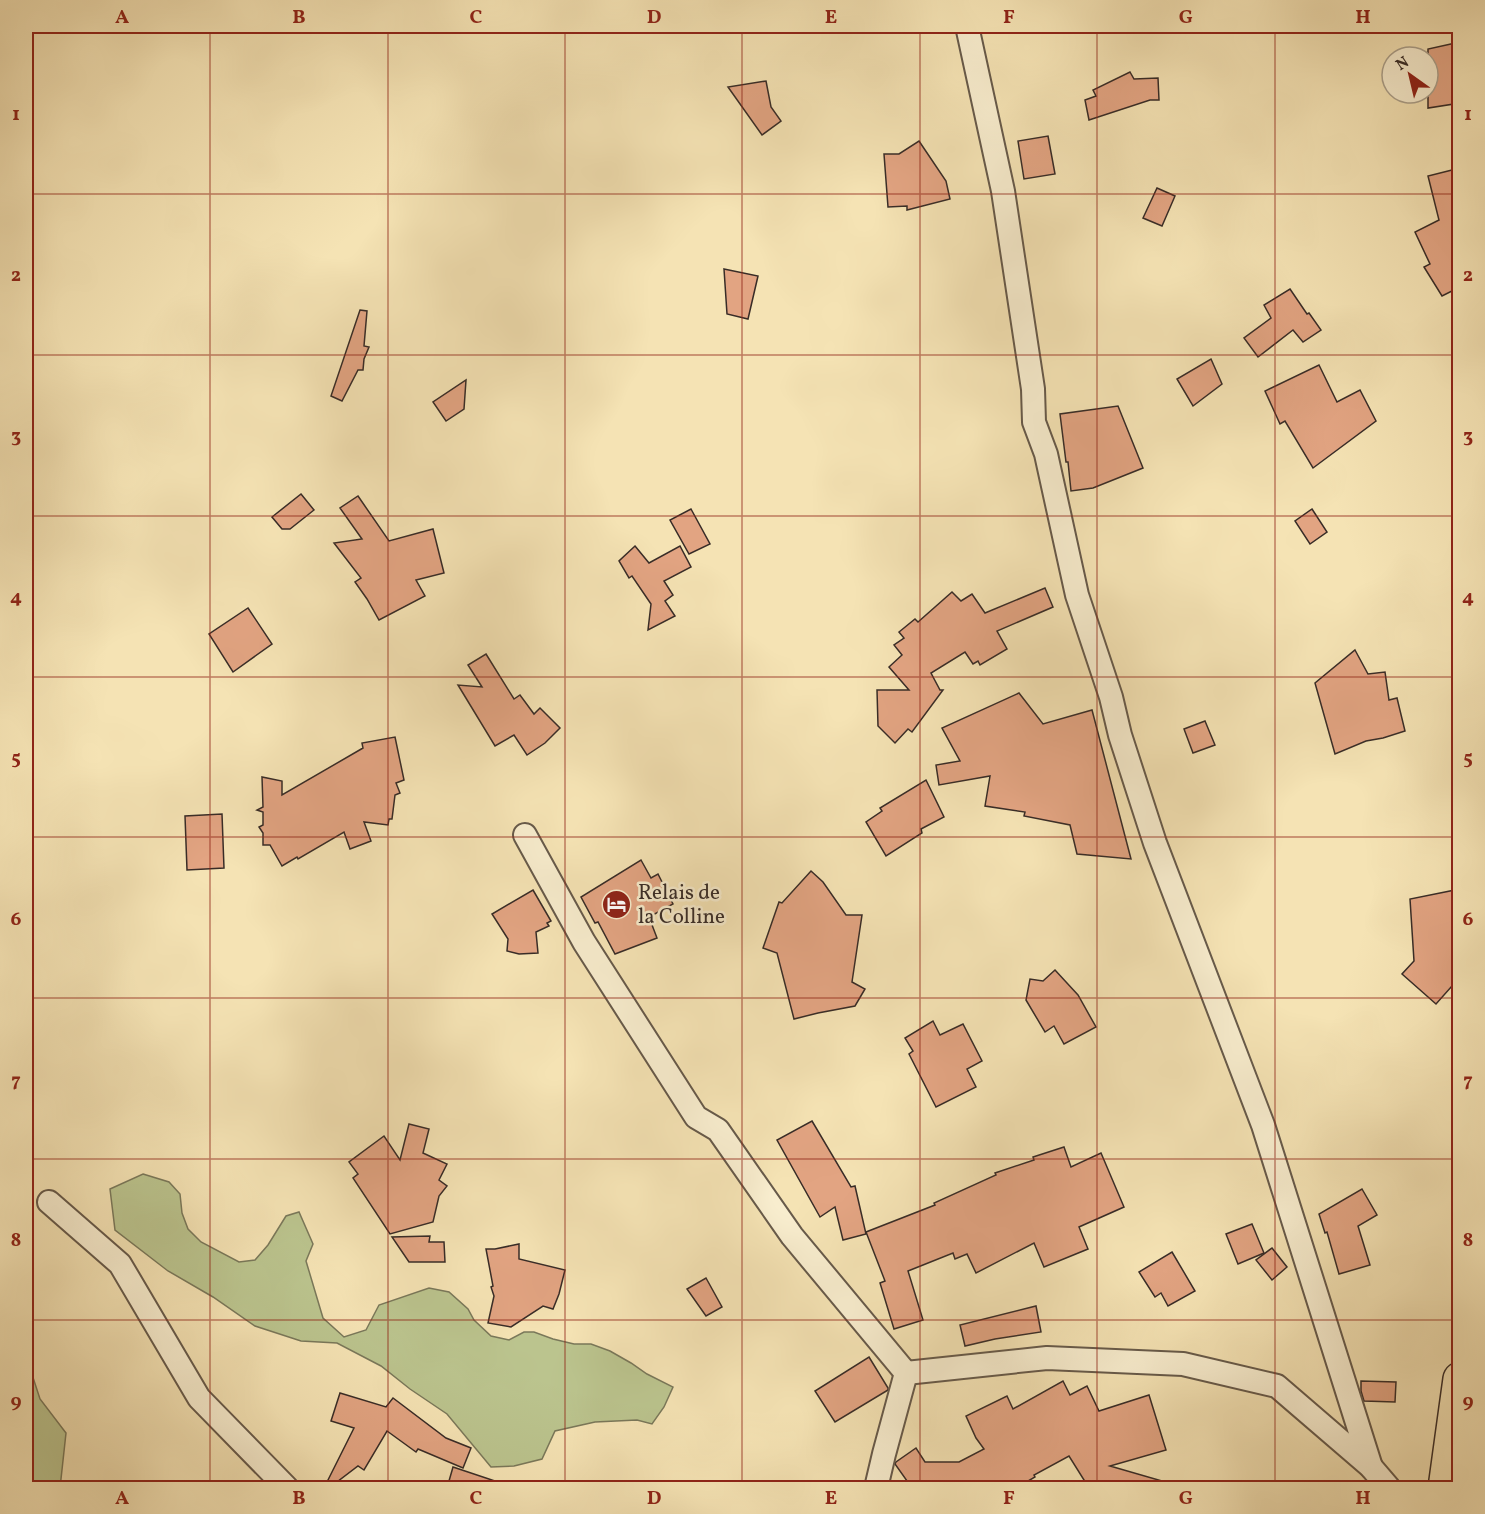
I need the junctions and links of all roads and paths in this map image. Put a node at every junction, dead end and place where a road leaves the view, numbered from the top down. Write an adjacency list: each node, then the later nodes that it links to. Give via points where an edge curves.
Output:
1 (967, 26): 6 (street, via 1003,192 1033,389 1034,422 1046,454 1077,595 1155,843 1263,1125)
2 (525, 835): 4 (street, via 584,942 696,1117 718,1130 792,1236)
3 (49, 1202): 7 (street, via 120,1264 199,1398)
4 (906, 1373): 6 (street, via 1047,1358 1183,1364 1277,1386); 8 (street)
5 (1460, 1380): 10 (main road)
6 (1371, 1467): 9 (street)
7 (286, 1488)
8 (876, 1488)
9 (1389, 1488)
10 (1445, 1488)

